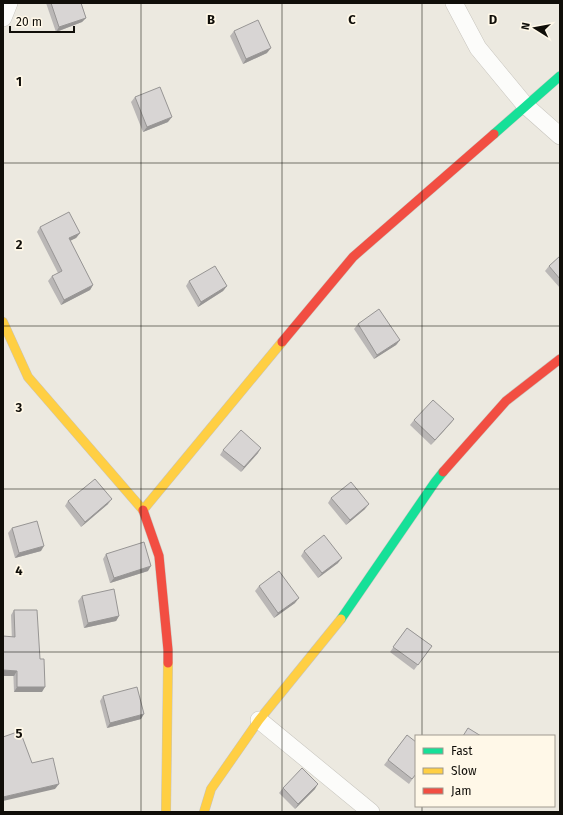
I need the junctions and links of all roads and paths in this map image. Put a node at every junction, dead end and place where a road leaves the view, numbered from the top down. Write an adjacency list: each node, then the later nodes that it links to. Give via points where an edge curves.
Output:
1 (9, 3): 3 (street)
2 (454, 3): 5 (street, via 478,48)
3 (3, 18)
4 (560, 76): 5 (street)
5 (525, 105): 6 (street); 9 (street, via 354,256)
6 (560, 136)
7 (3, 322): 9 (street, via 28,377)
8 (560, 359): 10 (street, via 506,401 435,482 339,622)
9 (143, 510): 11 (street, via 159,556 168,650)
10 (260, 720): 12 (street, via 211,789); 13 (street)
11 (166, 812)
12 (204, 812)
13 (371, 812)

